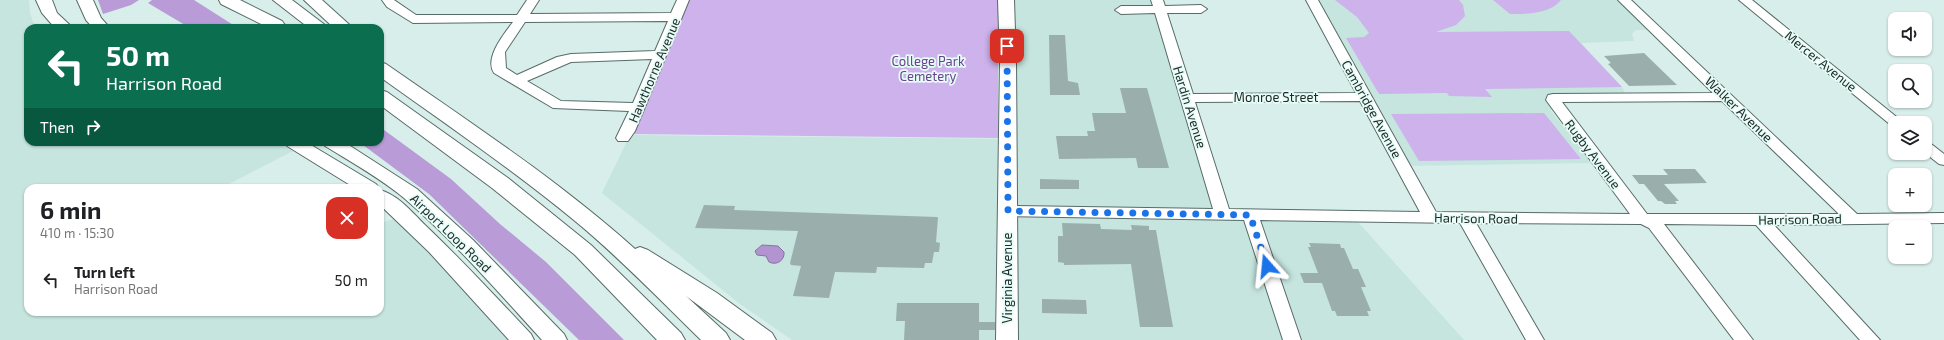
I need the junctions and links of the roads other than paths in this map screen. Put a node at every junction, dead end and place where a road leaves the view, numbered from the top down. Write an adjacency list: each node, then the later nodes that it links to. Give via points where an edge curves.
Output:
1 (44, 0): 19 (main road, via 46,8)
2 (85, 0): 20 (main road)
3 (227, 0): 21 (highway)
4 (246, 0): 22 (highway)
5 (281, 0): 23 (highway)
6 (312, 0): 24 (highway)
7 (388, 0): 18 (street, via 413,19)
8 (533, 0): 18 (street)
9 (683, 0): 17 (street, Hawthorne Avenue)
10 (1006, 0): 41 (main road, Virginia Avenue)
11 (1312, 0): 28 (street, Cambridge Avenue)
12 (1624, 0): 29 (street, Walker Avenue)
13 (1745, 0): 33 (street, Mercer Avenue)
14 (1158, 5): 15 (street); 16 (street); 30 (street, Hardin Avenue)
15 (1201, 9)
16 (1121, 10)
17 (676, 17): 18 (street); 25 (street, Hawthorne Avenue)
18 (521, 18): 27 (street, via 500,51 498,59 499,70)
19 (61, 24)
20 (98, 24)
21 (272, 24)
22 (274, 24)
23 (314, 24)
24 (339, 24)
25 (661, 55): 27 (street, via 571,58); 32 (street, Hawthorne Avenue)
26 (384, 71): 50 (highway, via 506,157)
27 (518, 80): 32 (street, via 558,105)
28 (1366, 97): 30 (street, Monroe Street); 44 (street, Cambridge Avenue)
29 (1725, 97): 47 (street, Rugby Avenue, via 1553,98); 48 (street, Walker Avenue)
30 (1187, 98): 42 (street, Hardin Avenue)
31 (384, 99): 51 (highway, via 500,183)
32 (638, 107): 34 (street, Hawthorne Avenue)
33 (1888, 116)
34 (623, 138)
35 (300, 146): 39 (main road)
36 (338, 146): 53 (main road, Airport Loop Road, via 410,193 466,245)
37 (1932, 152): 38 (street)
38 (1944, 161)
39 (363, 184)
40 (384, 199): 52 (main road, Airport Loop Road, via 436,247)
41 (1008, 211): 42 (street, Harrison Road); 58 (main road, Virginia Avenue)
42 (1223, 215): 43 (street, Harrison Road)
43 (1250, 215): 44 (street, Harrison Road); 59 (street)
44 (1431, 218): 45 (street, Harrison Road)
45 (1465, 218): 47 (street, Harrison Road); 60 (street)
46 (1944, 218): 48 (street, Harrison Road)
47 (1642, 219): 49 (street, Harrison Road); 61 (street, Rugby Avenue, via 1655,224)
48 (1853, 219): 49 (street, Harrison Road)
49 (1760, 220): 62 (street)
50 (611, 241): 56 (highway); 57 (highway, via 674,276)
51 (583, 250): 54 (highway, via 590,274); 55 (highway)
52 (523, 340)
53 (556, 340)
54 (660, 340)
55 (672, 340)
56 (717, 340)
57 (763, 340)
58 (1007, 340)
59 (1292, 340)
60 (1535, 340)
61 (1744, 340)
62 (1871, 340)

